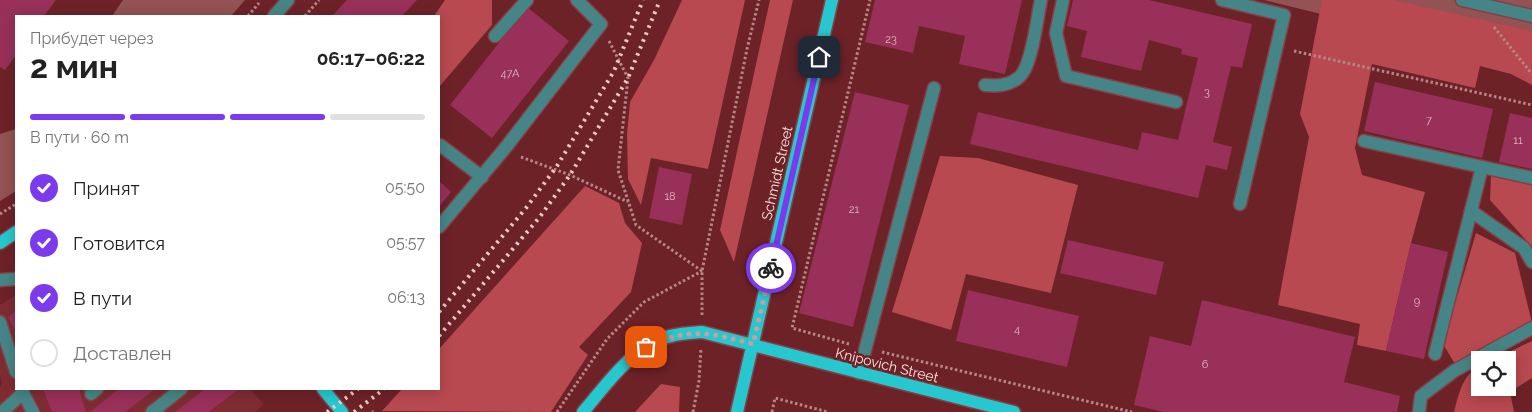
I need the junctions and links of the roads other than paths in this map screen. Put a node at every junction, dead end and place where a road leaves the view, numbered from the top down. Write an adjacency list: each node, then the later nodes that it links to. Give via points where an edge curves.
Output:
1 (288, 0): 9 (street)
2 (527, 0): 11 (street)
3 (577, 0): 18 (street, via 601,24)
4 (832, 0): 30 (main road, Schmidt Street)
5 (1041, 0): 12 (street, via 1028,65 1020,78 1001,86)
6 (1063, 0): 14 (street, via 1056,33 1066,76)
7 (1222, 0): 20 (street, via 1284,15)
8 (1469, 2): 10 (street)
9 (275, 15)
10 (1532, 16)
11 (495, 36)
12 (985, 85)
13 (934, 88): 33 (street)
14 (1176, 102)
15 (1364, 141): 17 (street)
16 (440, 145): 18 (street)
17 (1482, 167): 19 (street); 21 (street)
18 (482, 177): 22 (street)
19 (1532, 178)
20 (1240, 204)
21 (1471, 211): 25 (street, via 1524,248); 31 (street)
22 (440, 226)
23 (15, 233): 24 (main road)
24 (0, 242)
25 (1532, 262)
26 (15, 279): 27 (street)
27 (0, 280)
28 (0, 322): 32 (street)
29 (1532, 328): 44 (street, via 1454,371 1421,396)
30 (753, 344): 33 (main road, Knipovich Street); 41 (main road, Knipovich Street, via 702,332 673,335 646,347 624,364); 42 (main road, Schmidt Street)
31 (1435, 354)
32 (15, 369)
33 (859, 373): 43 (main road, Knipovich Street)
34 (180, 390): 39 (street)
35 (324, 390): 40 (main road)
36 (22, 391): 37 (street); 38 (street)
37 (2, 412)
38 (33, 412)
39 (152, 412)
40 (342, 412)
41 (583, 412)
42 (737, 412)
43 (1014, 412)
44 (1419, 412)

